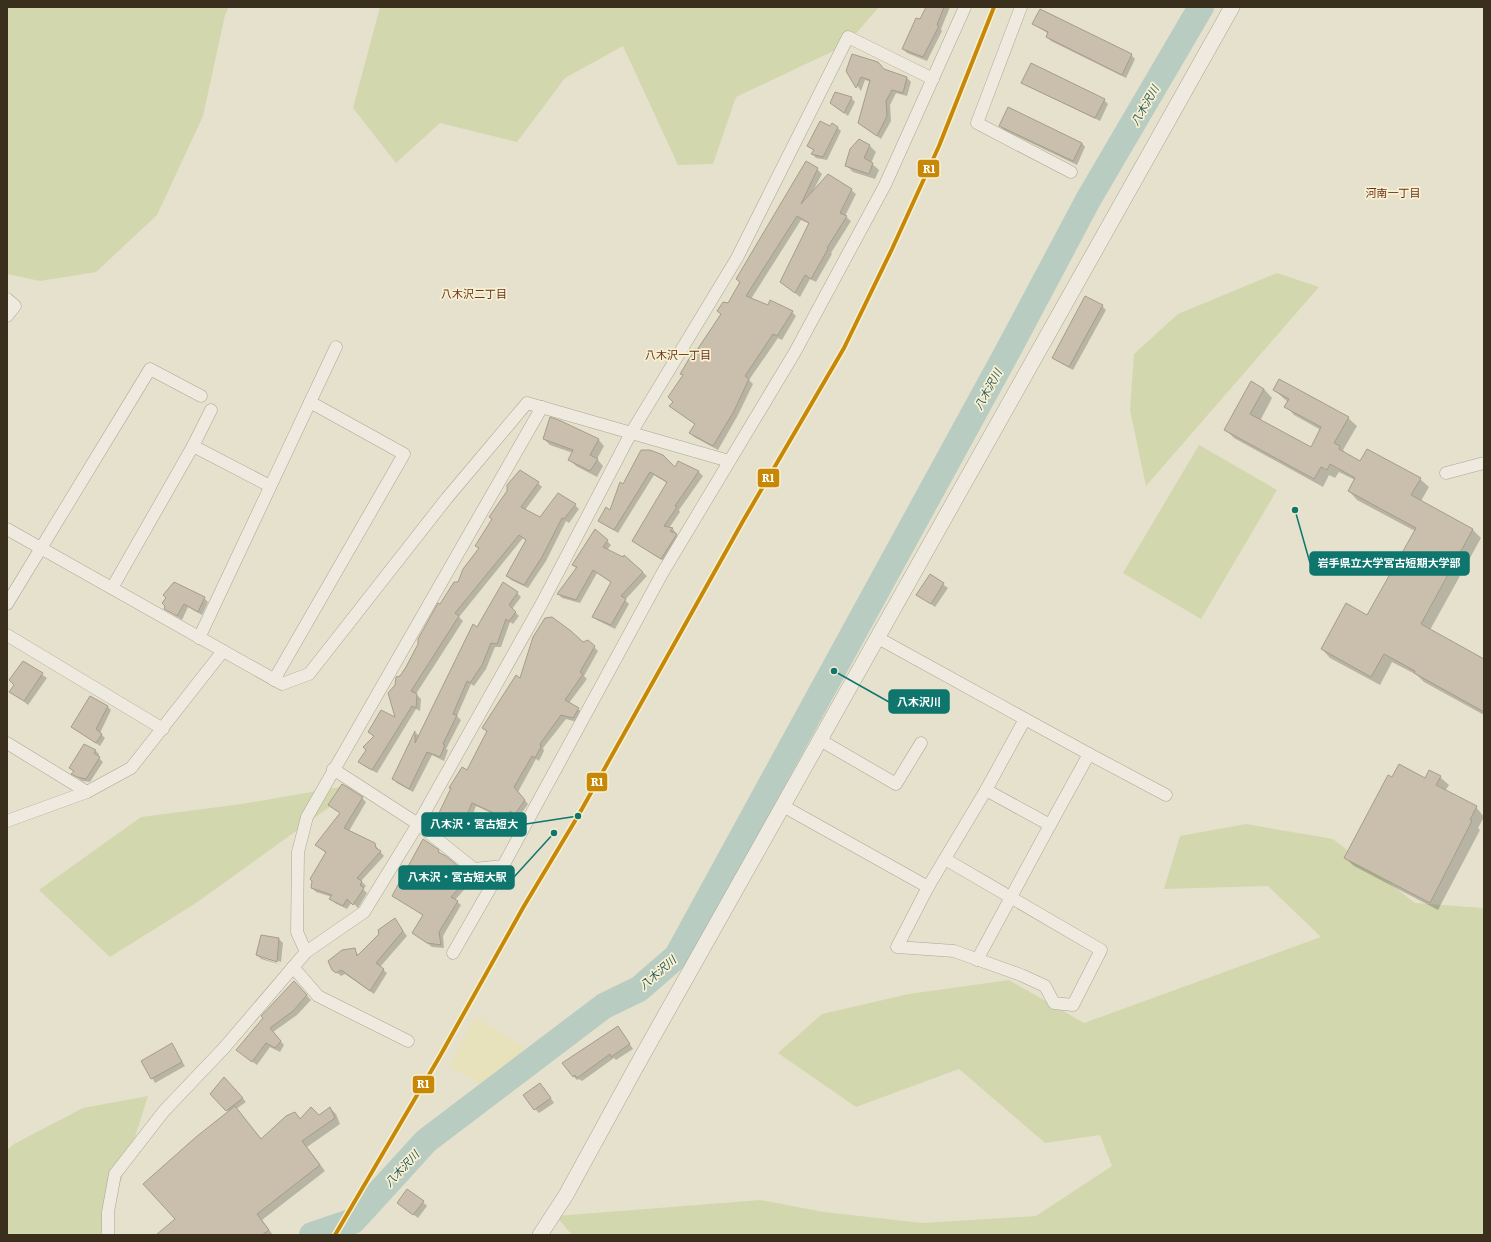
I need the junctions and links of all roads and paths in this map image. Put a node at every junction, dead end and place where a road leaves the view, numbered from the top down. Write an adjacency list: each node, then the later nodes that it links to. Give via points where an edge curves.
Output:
1 (965, 7): 4 (street)
2 (1021, 7): 5 (street, via 977,123)
3 (1232, 7): 25 (street)
4 (932, 80): 13 (street, via 848,37 737,258); 15 (street, via 885,185 795,352)
5 (1071, 172)
6 (7, 299): 7 (street, via 15,306)
7 (7, 316)
8 (336, 347): 10 (street)
9 (201, 396): 20 (street, via 150,369)
10 (310, 402): 18 (street); 27 (street, via 404,454)
11 (542, 407): 13 (street); 27 (street, via 527,402 442,504 308,674 282,684); 34 (street)
12 (211, 410): 14 (street)
13 (631, 433): 15 (street); 40 (street, via 542,603)
14 (194, 446): 18 (street); 21 (street)
15 (729, 461): 43 (street, via 663,572)
16 (1484, 463): 17 (street)
17 (1446, 473)
18 (270, 486): 24 (street)
19 (7, 529): 20 (street)
20 (40, 547): 21 (street); 22 (street)
21 (112, 588): 24 (street)
22 (7, 604)
23 (7, 635): 29 (street)
24 (199, 638): 26 (street)
25 (878, 638): 28 (street); 30 (street)
26 (223, 651): 27 (street); 29 (street)
27 (274, 680)
28 (1025, 719): 33 (street); 35 (street)
29 (163, 729): 36 (street, via 131,768)
30 (820, 740): 32 (street, via 896,784); 38 (street)
31 (7, 742): 36 (street)
32 (921, 742)
33 (1089, 754): 37 (street); 41 (street)
34 (333, 769): 40 (street); 46 (street, via 307,817 298,852 297,932)
35 (986, 790): 41 (street); 42 (street)
36 (87, 792): 39 (street)
37 (1166, 795)
38 (783, 806): 44 (street); 52 (street, via 566,1195)
39 (7, 821)
40 (418, 824): 43 (street, via 474,869); 46 (street, via 364,912)
41 (1050, 825): 45 (street)
42 (945, 859): 44 (street); 45 (street)
43 (503, 866): 47 (street)
44 (928, 887): 48 (street, via 897,947 954,951)
45 (1012, 898): 48 (street); 48 (street, via 1101,950 1073,1005 1054,1002 1045,986)
46 (306, 952): 49 (street)
47 (453, 953)
48 (978, 960)
49 (293, 967): 50 (street, via 318,996); 51 (street, via 224,1048 164,1111 115,1174 108,1212)
50 (408, 1041)
51 (108, 1235)
52 (540, 1235)

